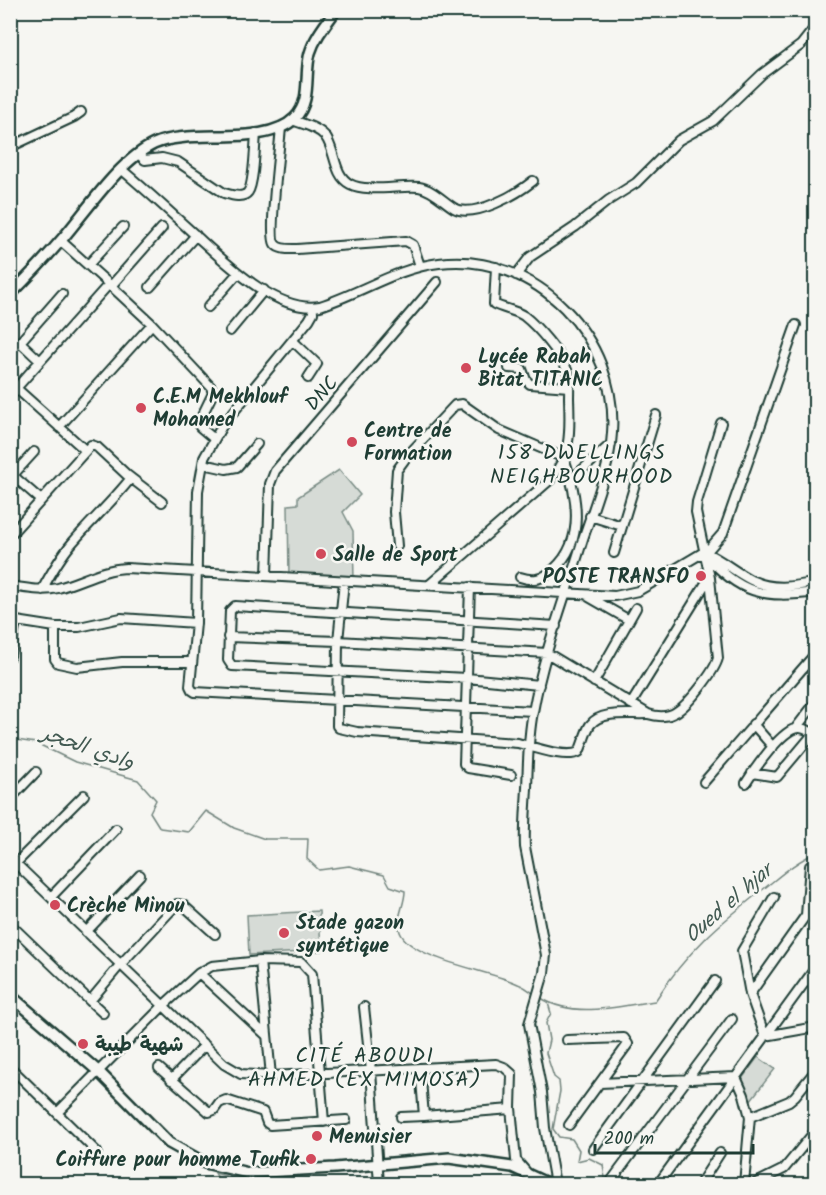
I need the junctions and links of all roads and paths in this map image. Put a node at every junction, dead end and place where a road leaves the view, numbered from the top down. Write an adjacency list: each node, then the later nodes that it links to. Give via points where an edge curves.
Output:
1 (336, 10): 4 (main road, via 311,50 304,102)
2 (816, 26): 19 (street, via 801,45 762,74 713,121 676,142 636,183 530,257)
3 (81, 112): 7 (street)
4 (292, 120): 5 (main road); 10 (street, via 324,136 340,173 358,187 422,188 458,210 468,211 514,195)
5 (281, 127): 6 (main road); 16 (street, via 272,225 276,245 297,249 406,241 413,245)
6 (256, 133): 8 (main road, via 176,138); 8 (street, via 251,180 244,196 227,194 178,162 162,158 145,160)
7 (10, 147)
8 (138, 154): 9 (main road)
9 (121, 169): 13 (street); 14 (main road)
10 (533, 181)
11 (123, 227): 15 (street)
12 (162, 228): 21 (street)
13 (196, 235): 18 (street); 22 (street)
14 (61, 241): 15 (street); 25 (main road)
15 (88, 266): 21 (street)
16 (420, 266): 17 (street, via 457,261); 27 (street)
17 (496, 267): 19 (street); 37 (street, via 494,304 523,315 540,333 566,368)
18 (238, 273): 23 (street); 26 (street)
19 (516, 275): 44 (street, via 556,298 587,334 601,362 610,394)
20 (437, 282): 61 (street, DNC, via 275,471 270,484)
21 (110, 285): 28 (street); 34 (street)
22 (150, 288)
23 (264, 290): 27 (street, via 299,306); 30 (street)
24 (62, 294): 32 (street)
25 (10, 295)
26 (208, 307)
27 (313, 307): 31 (street, via 311,317)
28 (152, 324): 41 (street); 42 (street, via 212,388 198,424)
29 (796, 325): 58 (street, via 729,521 719,539)
30 (230, 331)
31 (293, 341): 36 (street, via 317,364); 42 (street)
32 (20, 342): 33 (street); 34 (street)
33 (10, 348)
34 (40, 361): 38 (street)
35 (509, 368): 37 (street, via 522,369 525,380 531,384)
36 (308, 378)
37 (569, 387): 47 (street, via 570,434)
38 (13, 392): 41 (street)
39 (656, 416): 55 (street)
40 (721, 423): 58 (street, via 696,507)
41 (59, 427): 45 (street)
42 (213, 438): 48 (street)
43 (257, 444): 48 (street, via 237,467)
44 (611, 444): 51 (street); 54 (street)
45 (85, 450): 50 (street, via 94,445); 52 (street)
46 (34, 452): 49 (street)
47 (564, 458): 51 (street); 57 (street, via 500,430 465,405 457,404 397,470); 66 (street, via 545,485)
48 (203, 464): 60 (street, via 198,491)
49 (12, 474): 52 (street)
50 (131, 478): 53 (street); 69 (street, via 72,543)
51 (571, 480): 62 (street, via 576,523 568,552 543,578 535,581)
52 (41, 500): 56 (street)
53 (162, 502)
54 (590, 516): 55 (street); 71 (street)
55 (622, 526): 59 (street)
56 (10, 535)
57 (397, 546)
58 (704, 552): 63 (street); 65 (street, via 751,580 773,587); 70 (street, via 721,572 764,595); 72 (street, via 638,591 615,597)
59 (614, 553)
60 (197, 573): 61 (street); 69 (street, via 117,568); 78 (street)
61 (267, 576): 64 (street)
62 (520, 577)
63 (710, 578): 94 (street); 97 (street, via 716,664 683,707 662,717)
64 (344, 581): 66 (street); 74 (street)
65 (816, 582)
66 (429, 585): 68 (street)
67 (10, 586): 69 (street)
68 (470, 587): 71 (street); 77 (street)
69 (42, 590)
70 (816, 592)
71 (567, 594): 72 (street); 79 (street)
72 (588, 596): 76 (street)
73 (636, 608): 76 (street)
74 (341, 612): 77 (street); 81 (street, via 234,607 230,611); 82 (street)
75 (14, 620): 80 (street); 86 (street)
76 (629, 620): 90 (street)
77 (469, 621): 79 (street); 83 (street)
78 (196, 623): 80 (street, via 121,618 79,627); 87 (street)
79 (556, 626): 84 (street)
80 (55, 627): 87 (street, via 54,657 64,665)
81 (228, 637): 82 (street); 88 (street, via 228,660 232,666)
82 (338, 641): 83 (street); 88 (street)
83 (467, 648): 84 (street); 89 (street)
84 (547, 653): 90 (street); 91 (street)
85 (816, 653): 98 (street)
86 (10, 656)
87 (192, 662): 92 (street, via 190,686 194,692)
88 (337, 670): 89 (street); 92 (street)
89 (467, 678): 91 (street); 95 (street)
90 (594, 682): 94 (street)
91 (540, 685): 96 (street)
92 (337, 700): 95 (street); 101 (street, via 337,726 341,729)
93 (816, 702): 99 (street)
94 (631, 704): 97 (street)
95 (465, 706): 96 (street); 101 (street)
96 (533, 711): 102 (street)
97 (648, 714): 102 (street, via 597,719 576,754)
98 (753, 724): 103 (street); 107 (street)
99 (796, 728): 100 (street); 103 (street)
100 (814, 734): 105 (street, via 777,777)
101 (464, 738): 102 (street); 106 (street, via 465,767)
102 (529, 747): 170 (street, via 525,839 546,955 529,1024)
103 (773, 747): 105 (street)
104 (36, 772): 110 (street)
105 (752, 773): 108 (street)
106 (511, 775)
107 (704, 782)
108 (746, 783)
109 (84, 795): 112 (street)
110 (10, 799)
111 (116, 829): 115 (street)
112 (12, 863): 115 (street)
113 (810, 866): 118 (street)
114 (140, 875): 120 (street)
115 (51, 897): 120 (street)
116 (774, 897): 127 (street, via 742,951)
117 (816, 906): 118 (street)
118 (806, 915): 127 (street)
119 (10, 924): 129 (street)
120 (86, 932): 123 (street)
121 (215, 934): 123 (street, via 177,904)
122 (260, 961): 125 (street, via 212,966); 135 (street); 145 (street, via 301,962 312,974)
123 (120, 965): 129 (street); 130 (street)
124 (816, 967): 136 (street)
125 (199, 973): 130 (street); 135 (street)
126 (716, 981): 150 (street)
127 (750, 994): 136 (street)
128 (10, 995): 144 (main road)
129 (90, 1000): 132 (street)
130 (164, 1005): 138 (street); 144 (street)
131 (364, 1007): 143 (street)
132 (103, 1014)
133 (732, 1019): 148 (street)
134 (816, 1027): 136 (street)
135 (265, 1034): 146 (street)
136 (765, 1036): 147 (street)
137 (567, 1040): 151 (street, via 626,1040 628,1044)
138 (205, 1045): 146 (street, via 241,1074); 149 (street)
139 (10, 1067): 153 (street)
140 (159, 1068): 149 (street)
141 (420, 1068): 143 (street); 152 (street, via 496,1064 504,1067 512,1074); 154 (street)
142 (816, 1070): 156 (street, via 789,1101)
143 (371, 1071): 145 (street); 166 (street)
144 (99, 1072): 153 (street); 166 (main road, via 170,1143 205,1163 248,1173)
145 (320, 1073): 146 (street); 158 (street)
146 (271, 1076)
147 (736, 1077): 148 (street); 156 (street); 172 (street)
148 (690, 1078): 150 (street); 171 (street)
149 (171, 1080): 158 (street, via 209,1112 226,1100 263,1112 270,1125)
150 (642, 1082): 151 (street); 163 (street)
151 (600, 1083): 159 (street)
152 (511, 1109): 154 (street); 167 (street, via 516,1160)
153 (57, 1113): 164 (street)
154 (424, 1116): 155 (street)
155 (402, 1117)
156 (750, 1117): 174 (street)
157 (346, 1120): 158 (street)
158 (324, 1122)
159 (569, 1125)
160 (816, 1130): 162 (street)
161 (816, 1141): 162 (street)
162 (806, 1143): 175 (street, via 784,1169)
163 (593, 1149)
164 (97, 1152)
165 (720, 1153): 173 (street)
166 (378, 1164): 167 (main road, via 449,1158); 168 (street)
167 (528, 1173): 169 (main road)
168 (379, 1185)
169 (549, 1185)
170 (555, 1185)
171 (609, 1185)
172 (658, 1185)
173 (700, 1185)
174 (744, 1185)
175 (754, 1185)

